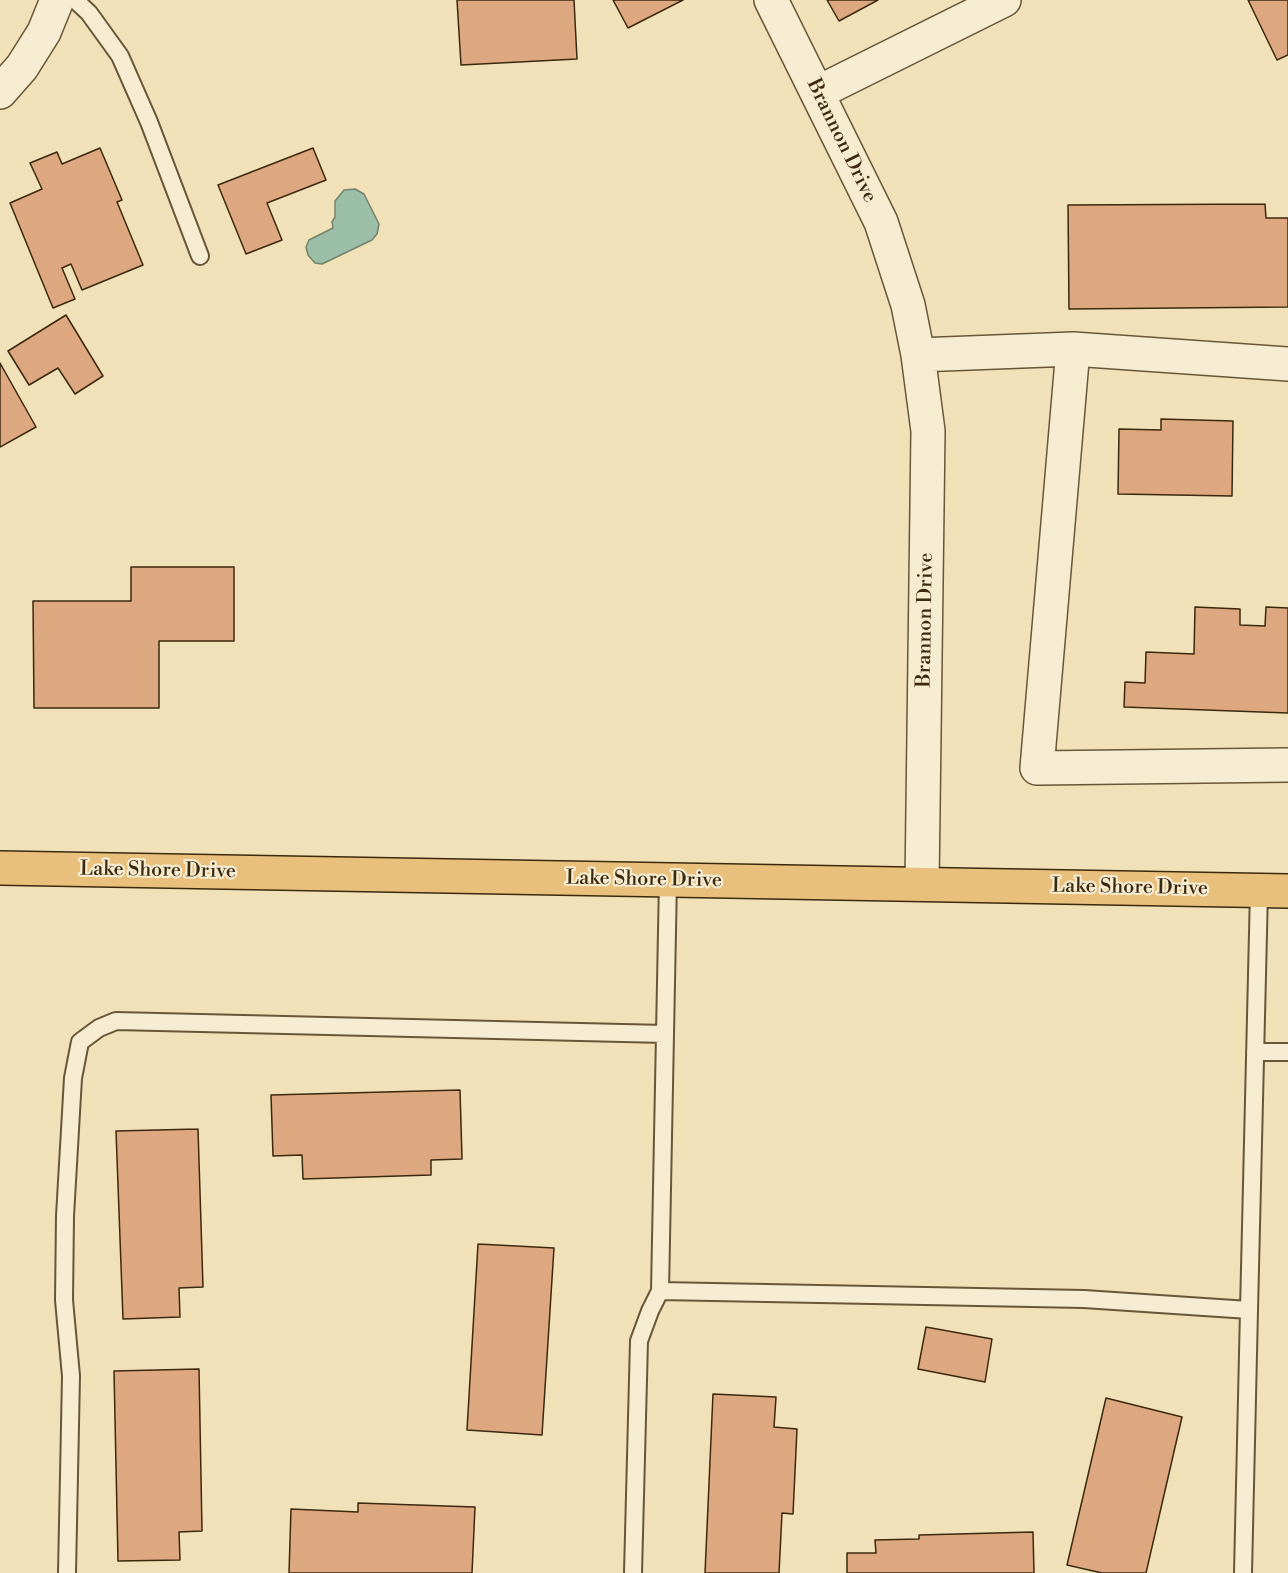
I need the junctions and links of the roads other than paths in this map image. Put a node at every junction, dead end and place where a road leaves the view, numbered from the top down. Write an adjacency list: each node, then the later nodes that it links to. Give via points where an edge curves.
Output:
1 (57, 0): 5 (street, via 44,32)
2 (75, 0): 7 (lane, via 120,56)
3 (771, 0): 6 (street, Brannon Drive)
4 (1004, 0): 6 (street)
5 (0, 92)
6 (817, 93): 9 (street, Brannon Drive, via 880,222 908,305)
7 (201, 256)
8 (1073, 349): 9 (street); 10 (street); 11 (street, via 1037,768)
9 (918, 355): 14 (street, Brannon Drive, via 928,431)
10 (1288, 364)
11 (1288, 765)
12 (0, 868): 13 (main road, Lake Shore Drive)
13 (668, 880): 14 (main road, Lake Shore Drive); 16 (lane)
14 (922, 885): 15 (main road, Lake Shore Drive)
15 (1273, 891): 17 (lane)
16 (665, 1034): 19 (lane); 21 (lane, via 116,1021 80,1042 73,1078 64,1216 64,1300 71,1376)
17 (1255, 1052): 18 (lane); 20 (lane)
18 (1288, 1052)
19 (660, 1292): 20 (lane, via 1084,1299); 22 (lane, via 639,1341)
20 (1249, 1311): 23 (lane)
21 (67, 1573)
22 (633, 1573)
23 (1243, 1573)

